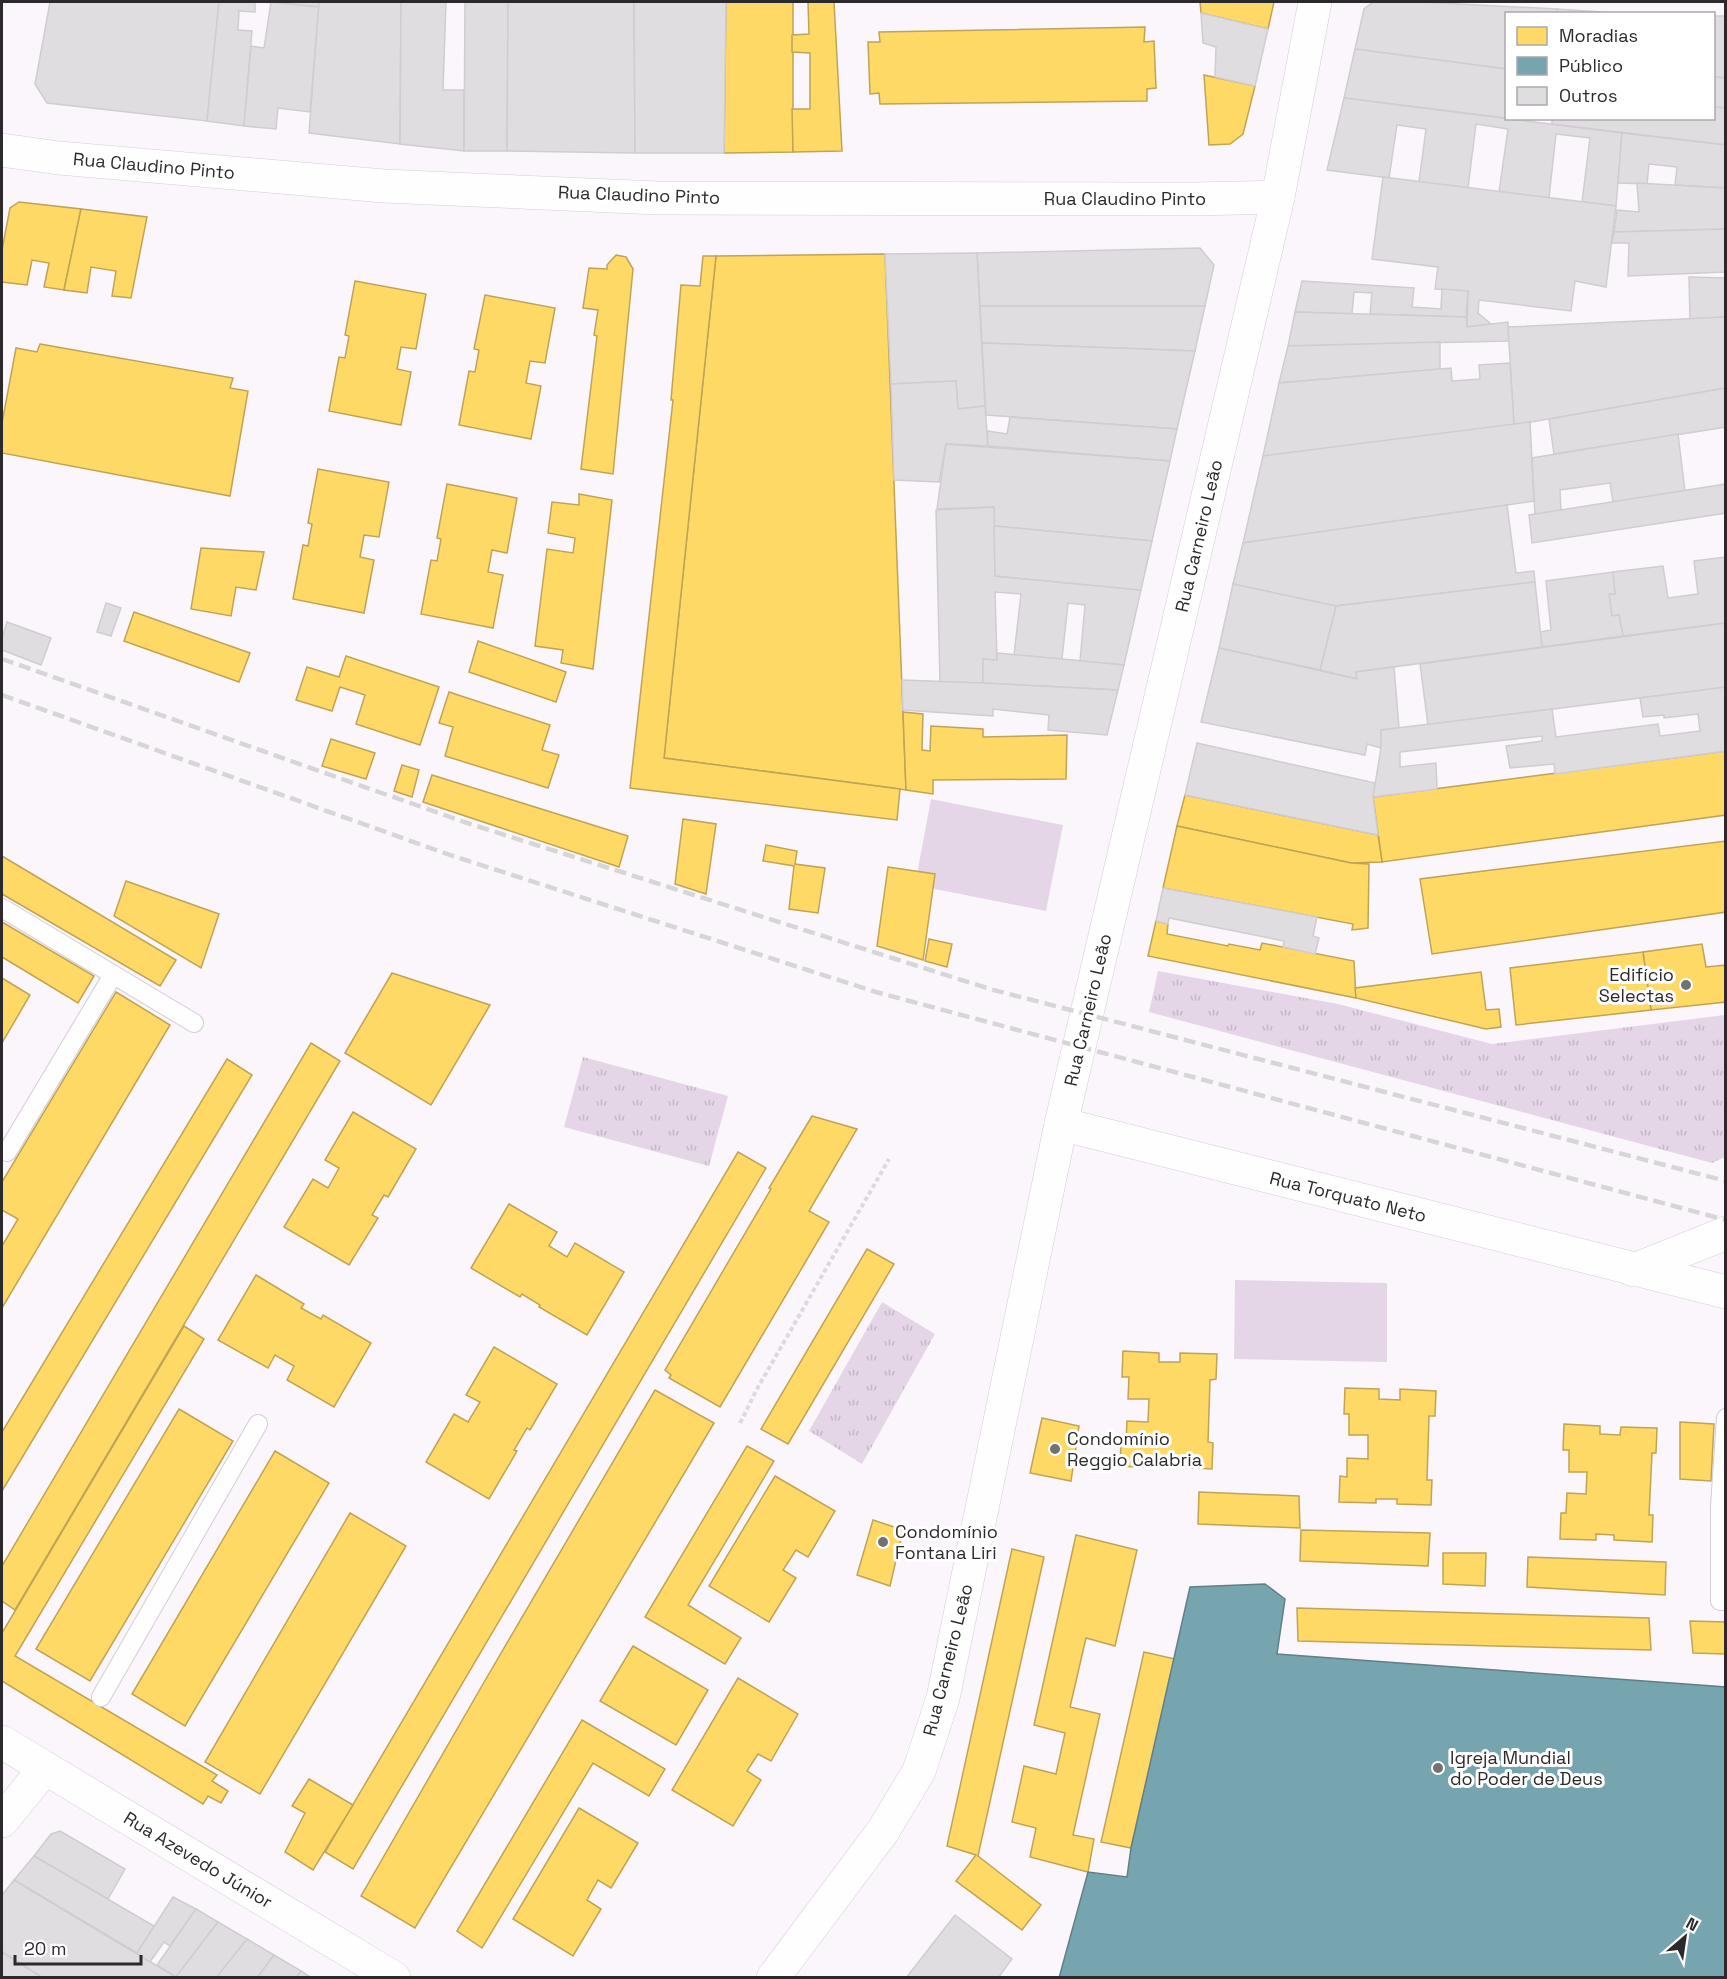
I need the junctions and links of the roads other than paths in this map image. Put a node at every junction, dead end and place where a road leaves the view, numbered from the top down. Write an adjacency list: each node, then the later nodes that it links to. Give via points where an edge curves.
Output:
1 (1315, 2): 3 (street, Rua Carneiro Leão)
2 (2, 150): 3 (street, Rua Claudino Pinto, via 384,186 658,198)
3 (1278, 197): 7 (street, Rua Carneiro Leão)
4 (2, 908): 5 (lane)
5 (113, 975): 6 (lane); 8 (lane)
6 (194, 1023)
7 (1061, 1124): 10 (street, Rua Torquato Neto); 20 (street, Rua Carneiro Leão, via 943,1698 919,1771 883,1831)
8 (7, 1152)
9 (1725, 1233): 10 (street)
10 (1634, 1270): 11 (street, Rua Torquato Neto)
11 (1725, 1292)
12 (1725, 1419): 14 (lane, via 1720,1601)
13 (258, 1425): 15 (lane)
14 (1725, 1601)
15 (101, 1697)
16 (2, 1742): 17 (street, Rua Azevedo Júnior)
17 (45, 1768): 18 (street); 19 (street, Rua Azevedo Júnior)
18 (2, 1821)
19 (393, 1977)
20 (773, 1977)

